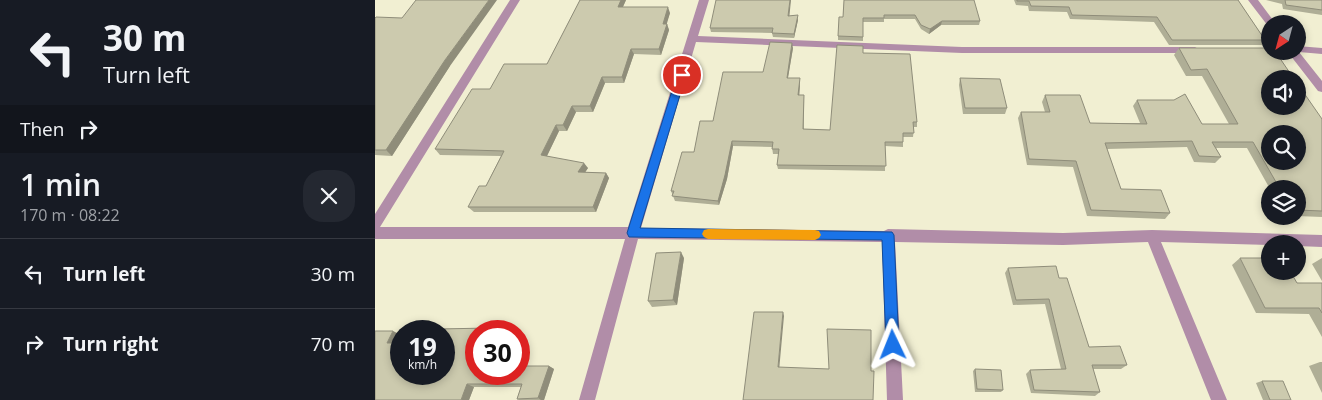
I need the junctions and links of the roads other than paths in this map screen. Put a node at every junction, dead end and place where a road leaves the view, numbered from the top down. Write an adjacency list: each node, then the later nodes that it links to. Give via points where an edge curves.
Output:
1 (515, 0): 11 (street)
2 (704, 0): 5 (street)
3 (1253, 0): 4 (street)
4 (1264, 15)
5 (692, 39): 6 (street, via 962,50); 13 (street)
6 (1209, 50)
7 (1306, 50): 8 (street)
8 (1322, 51)
9 (1299, 60): 10 (street)
10 (1322, 88)
11 (375, 225)
12 (375, 233): 13 (street)
13 (633, 233): 14 (street); 17 (street)
14 (888, 235): 15 (street, via 1063,239); 18 (street)
15 (1152, 236): 16 (street); 19 (street)
16 (1322, 241)
17 (587, 400)
18 (895, 400)
19 (1219, 400)

